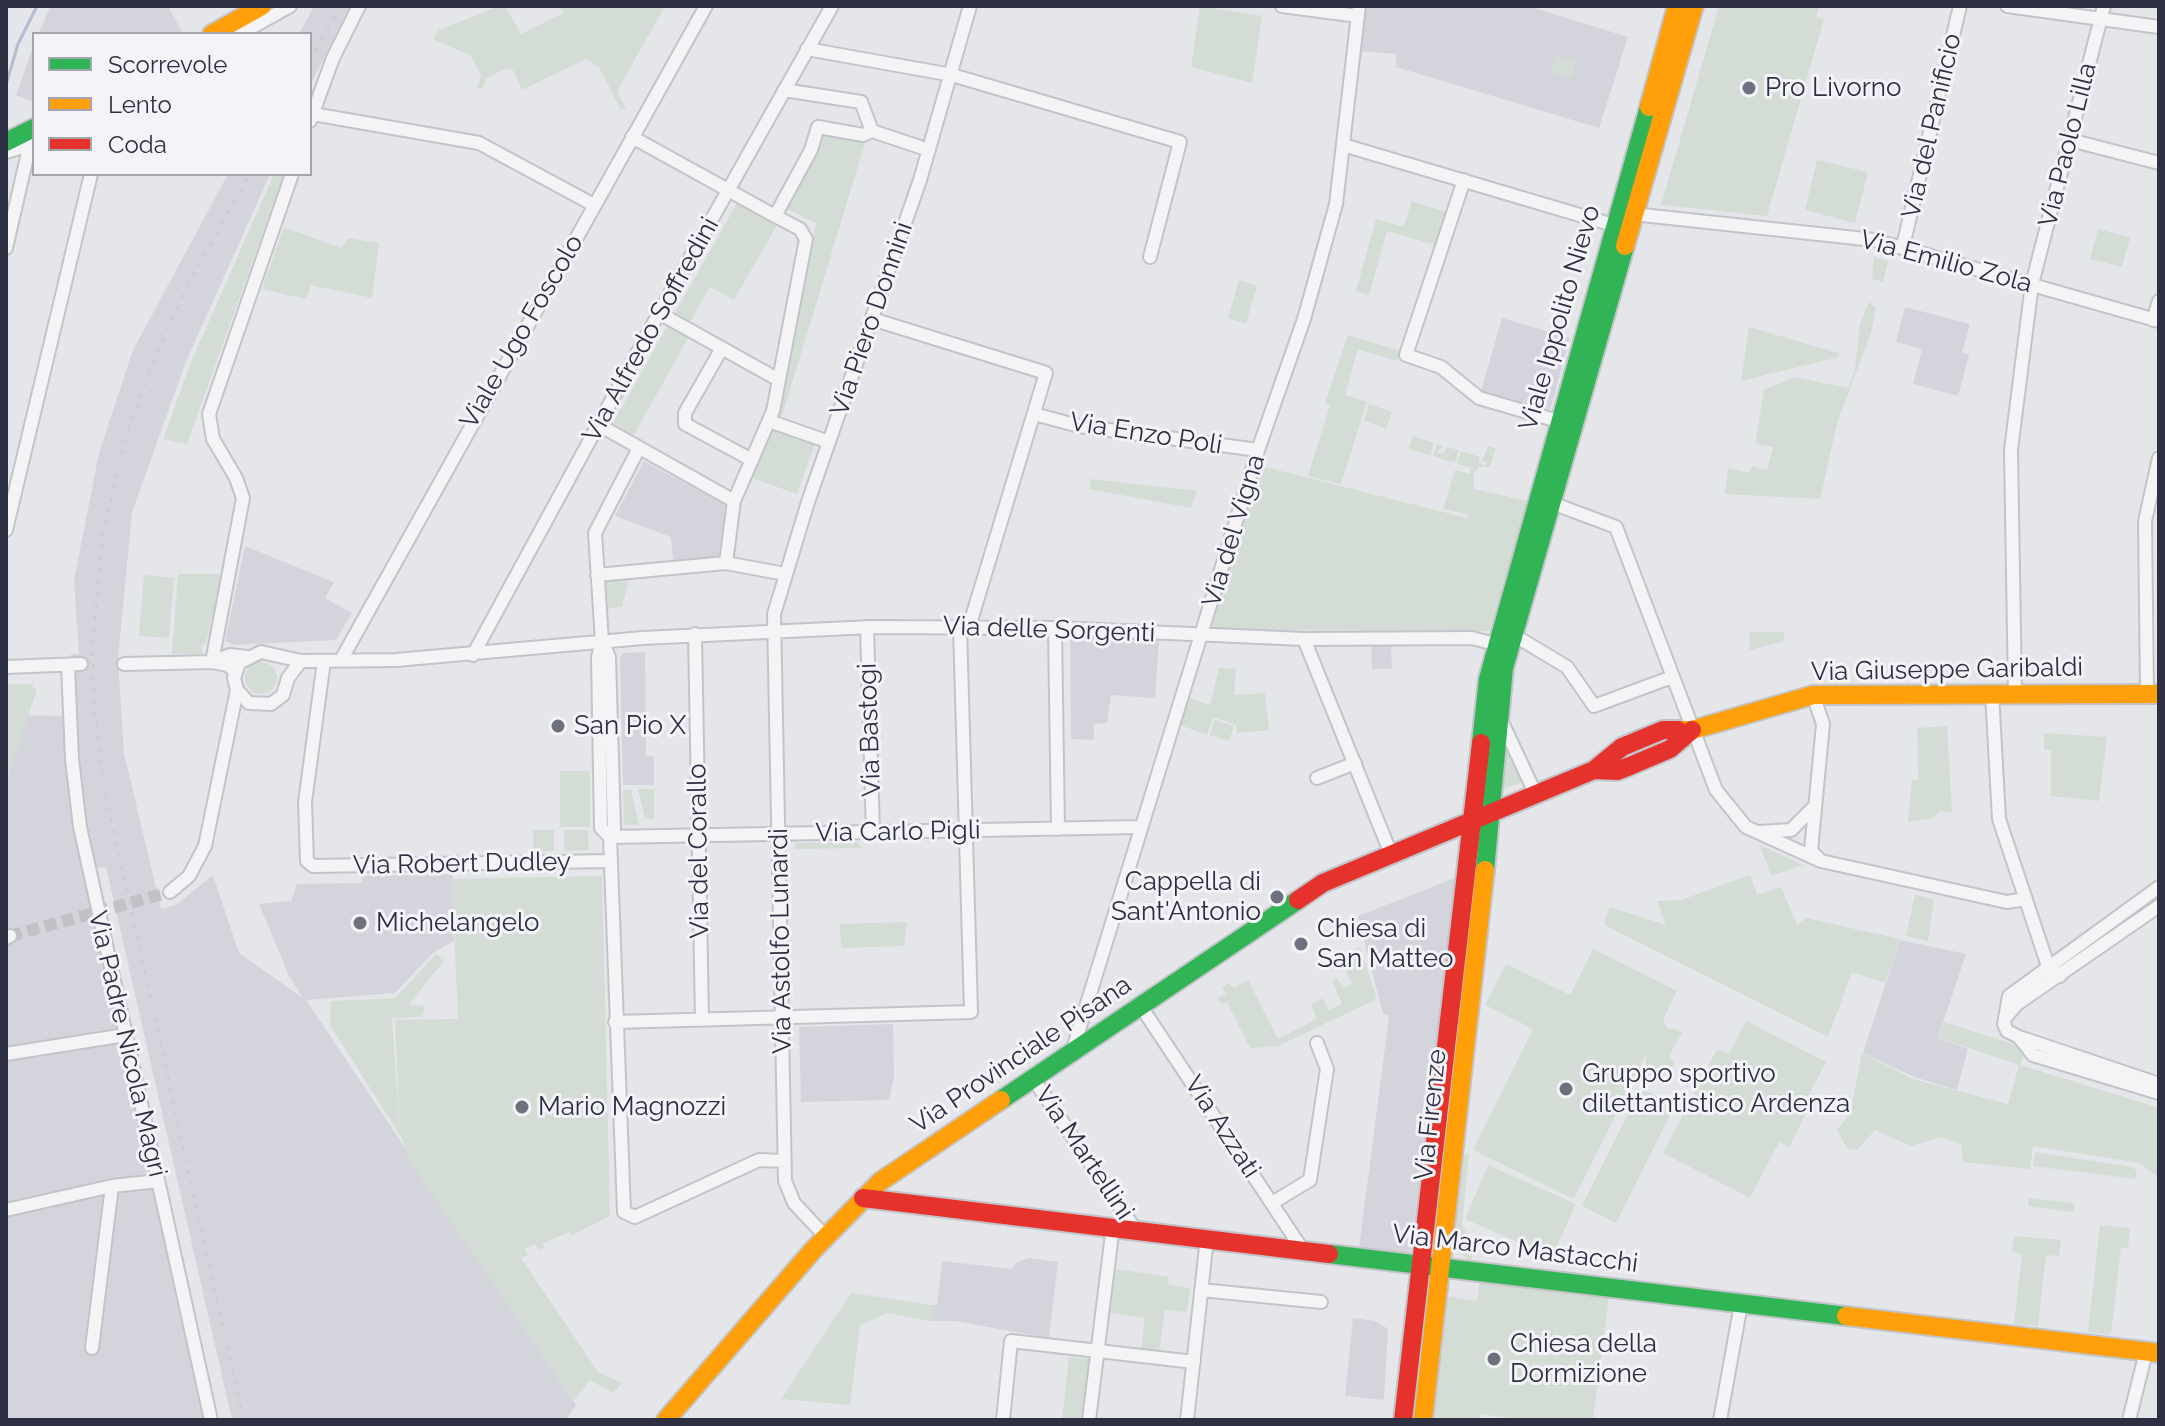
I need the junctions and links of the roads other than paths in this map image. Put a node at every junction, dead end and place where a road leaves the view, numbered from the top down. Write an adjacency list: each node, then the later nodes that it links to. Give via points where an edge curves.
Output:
1 (262, 6): 15 (street)
2 (290, 6): 16 (street)
3 (359, 6): 20 (street)
4 (706, 6): 23 (street, Viale Ugo Foscolo)
5 (832, 6): 17 (street, Via Alfredo Soffredini)
6 (970, 6): 18 (street, Via Piero Donnini)
7 (1282, 6): 12 (street)
8 (1677, 6): 39 (street, Viale Ippolito Nievo)
9 (1694, 6): 39 (street, Viale Ippolito Nievo)
10 (1960, 6): 40 (street, Via del Panificio)
11 (2007, 6): 13 (street)
12 (1358, 11): 29 (street, Via del Vigna)
13 (2103, 12): 14 (street); 26 (street, Via Paolo Lilla)
14 (2159, 27)
15 (216, 32)
16 (244, 32)
17 (807, 49): 18 (street); 19 (street, Via Alfredo Soffredini)
18 (952, 75): 30 (street, Via Piero Donnini); 42 (street, via 1180,142)
19 (784, 90): 22 (street, via 861,102); 36 (street, Via Alfredo Soffredini)
20 (312, 115)
21 (312, 118): 37 (street, via 479,143)
22 (872, 131): 30 (street); 38 (street, via 863,135 818,127)
23 (632, 137): 36 (street); 37 (street, Viale Ugo Foscolo)
24 (32, 139): 27 (street)
25 (32, 139): 31 (street)
26 (2070, 140): 32 (street); 43 (street, Via Paolo Lilla)
27 (6, 142)
28 (32, 143): 41 (street)
29 (1343, 145): 35 (street, Via Emilio Zola); 56 (street, Via del Vigna, via 1336,204 1304,319)
30 (929, 150): 46 (street, Via Piero Donnini)
31 (6, 152)
32 (2159, 163)
33 (91, 176): 62 (street)
34 (291, 176): 82 (street, via 209,414 213,439 243,498)
35 (1464, 180): 39 (street, Via Emilio Zola); 52 (street, via 1406,355 1441,367 1479,398)
36 (729, 190): 38 (street); 45 (street, Via Alfredo Soffredini)
37 (594, 205): 79 (street, Viale Ugo Foscolo)
38 (775, 216): 49 (street, via 806,236)
39 (1625, 223): 40 (street, Via Emilio Zola, via 1864,238); 52 (street, Viale Ippolito Nievo); 60 (street, Viale Ippolito Nievo)
40 (1903, 246): 43 (street, Via Emilio Zola)
41 (6, 248)
42 (1150, 257)
43 (2032, 284): 47 (street, Via Emilio Zola); 90 (street, Via Paolo Lilla, via 2011,450)
44 (2159, 301): 47 (street)
45 (659, 313): 48 (street); 53 (street, Via Alfredo Soffredini)
46 (872, 319): 50 (street, via 1046,373); 54 (street, Via Piero Donnini)
47 (2156, 321)
48 (722, 348): 49 (street); 58 (street, via 685,413 685,424)
49 (779, 380): 51 (street)
50 (1034, 414): 56 (street, Via Enzo Poli, via 1079,426); 67 (street)
51 (769, 421): 54 (street); 58 (street)
52 (1558, 421): 75 (street, Viale Ippolito Nievo)
53 (599, 425): 55 (street); 76 (street, Via Alfredo Soffredini)
54 (829, 442): 64 (street, Via Piero Donnini)
55 (639, 448): 59 (street); 65 (street, via 595,533)
56 (1258, 450): 72 (street, Via del Vigna)
57 (2159, 458): 61 (street)
58 (752, 460): 59 (street)
59 (734, 501): 63 (street)
60 (1549, 502): 71 (street, Viale Ippolito Nievo); 86 (street, via 1616,527)
61 (2152, 513): 91 (street)
62 (6, 530)
63 (726, 563): 64 (street); 65 (street)
64 (785, 574): 69 (street, Via Piero Donnini)
65 (597, 575): 74 (street)
66 (867, 627): 67 (street, Via delle Sorgenti); 69 (street, Via delle Sorgenti); 107 (street, Via Bastogi)
67 (964, 627): 68 (street, Via delle Sorgenti); 105 (street)
68 (1055, 628): 72 (street, Via delle Sorgenti); 104 (street)
69 (773, 631): 70 (street, Via delle Sorgenti); 108 (street, Via Astolfo Lunardi)
70 (695, 634): 74 (street, Via delle Sorgenti); 109 (street, Via del Corallo)
71 (1512, 634): 86 (street, via 1567,667 1594,706); 94 (street, Viale Ippolito Nievo)
72 (1201, 636): 73 (street, Via delle Sorgenti); 103 (street, Via del Vigna)
73 (1304, 639): 75 (street, Via delle Sorgenti, via 1472,638); 97 (street)
74 (602, 641): 76 (street, Via delle Sorgenti); 110 (street, via 601,828)
75 (1495, 644): 102 (street, Viale Ippolito Nievo, via 1479,732)
76 (473, 655): 79 (street, Via delle Sorgenti)
77 (247, 657): 78 (street, Via delle Sorgenti, via 261,652); 82 (street, Via delle Sorgenti, via 230,655); 85 (street)
78 (275, 657): 80 (street, Via delle Sorgenti); 87 (street)
79 (341, 660): 81 (street, Via delle Sorgenti)
80 (301, 661): 81 (street, Via delle Sorgenti); 87 (street)
81 (324, 661): 112 (street, Via Robert Dudley, via 305,802 307,861 313,866)
82 (212, 662): 83 (street, Via delle Sorgenti); 85 (street, Via delle Sorgenti)
83 (124, 664)
84 (6, 667): 125 (street, Via Padre Nicola Magri, via 75,664 77,810)
85 (235, 672): 88 (street)
86 (1672, 677): 96 (street)
87 (288, 678): 93 (street, via 279,699)
88 (237, 690): 93 (street, via 249,703); 95 (street)
89 (1992, 693): 90 (street, Via Giuseppe Garibaldi); 92 (street, Via Giuseppe Garibaldi); 116 (street, via 1999,819)
90 (2015, 694): 91 (street, Via Giuseppe Garibaldi)
91 (2153, 694)
92 (1813, 695): 96 (street, Via Giuseppe Garibaldi); 101 (street, via 1823,724)
93 (262, 706): 95 (street)
94 (1497, 711): 100 (street); 102 (street, Viale Ippolito Nievo)
95 (232, 723): 115 (street, via 203,852 189,876)
96 (1692, 730): 98 (street, Via Giuseppe Garibaldi, via 1670,749 1630,766); 106 (street, via 1720,797)
97 (1355, 763): 99 (street); 111 (street)
98 (1594, 770): 100 (street, Via Provinciale Pisana)
99 (1317, 778)
100 (1536, 795): 102 (street, Via Provinciale Pisana)
101 (1814, 807): 106 (street, via 1791,830); 113 (street, via 1811,851)
102 (1482, 819): 111 (street, Via Provinciale Pisana); 144 (street, Via Firenze); 145 (street, Via Firenze)
103 (1139, 827): 104 (street, Via Carlo Pigli); 128 (street, Via del Vigna)
104 (1058, 829): 105 (street, Via Carlo Pigli)
105 (965, 831): 107 (street, Via Carlo Pigli); 122 (street, via 971,1012)
106 (1752, 831): 113 (street)
107 (873, 833): 108 (street, Via Carlo Pigli)
108 (779, 834): 109 (street, Via Carlo Pigli); 122 (street, Via Astolfo Lunardi)
109 (698, 836): 110 (street, Via Carlo Pigli); 123 (street, Via del Corallo)
110 (610, 837): 112 (street)
111 (1391, 854): 120 (street, Via Provinciale Pisana, via 1323,883)
112 (610, 861): 124 (street)
113 (1821, 861): 116 (street, via 2007,902)
114 (2159, 887): 118 (street)
115 (170, 892)
116 (2026, 899): 118 (street)
117 (2159, 906): 119 (street)
118 (2048, 966): 119 (street); 121 (street, via 2009,996)
119 (2060, 976): 121 (street)
120 (1140, 1005): 128 (street, Via Provinciale Pisana); 137 (street, Via Azzati)
121 (2005, 1018): 126 (street, via 2007,1031)
122 (782, 1019): 123 (street); 133 (street, Via Astolfo Lunardi)
123 (702, 1020): 124 (street)
124 (615, 1022): 133 (street, via 622,1207 627,1216 635,1217 759,1160)
125 (125, 1035): 129 (street); 134 (street, Via Padre Nicola Magri)
126 (2019, 1037): 131 (street); 132 (street, via 2033,1055)
127 (1317, 1043): 137 (street, via 1327,1069 1310,1180)
128 (1073, 1049): 130 (street, Via Provinciale Pisana)
129 (6, 1054)
130 (1032, 1077): 136 (street, Via Provinciale Pisana); 140 (street, Via Martellini)
131 (2159, 1084)
132 (2159, 1093)
133 (785, 1161): 141 (street, Via Astolfo Lunardi, via 790,1197)
134 (158, 1181): 135 (street); 153 (street, Via Padre Nicola Magri)
135 (112, 1186): 138 (street); 149 (street)
136 (863, 1198): 139 (street, Via Marco Mastacchi); 141 (street, Via Provinciale Pisana)
137 (1272, 1203): 143 (street, Via Azzati)
138 (6, 1210)
139 (1113, 1226): 140 (street, Via Marco Mastacchi); 150 (street)
140 (1135, 1229): 142 (street, Via Marco Mastacchi)
141 (825, 1236): 154 (street, Via Provinciale Pisana)
142 (1207, 1238): 143 (street, Via Marco Mastacchi); 146 (street)
143 (1302, 1249): 144 (street, Via Marco Mastacchi)
144 (1422, 1264): 145 (street, Via Marco Mastacchi); 158 (street, Via Firenze)
145 (1441, 1266): 148 (street, Via Marco Mastacchi); 159 (street, Via Firenze)
146 (1201, 1290): 147 (street); 152 (street)
147 (1321, 1302)
148 (1741, 1304): 151 (street, Via Marco Mastacchi); 160 (street)
149 (92, 1348)
150 (1097, 1351): 152 (street); 155 (street, via 1011,1341); 156 (street)
151 (2152, 1353): 161 (street)
152 (1194, 1362): 157 (street)
153 (211, 1420)
154 (666, 1420)
155 (1003, 1420)
156 (1089, 1420)
157 (1187, 1420)
158 (1403, 1420)
159 (1423, 1420)
160 (1720, 1420)
161 (2129, 1420)

